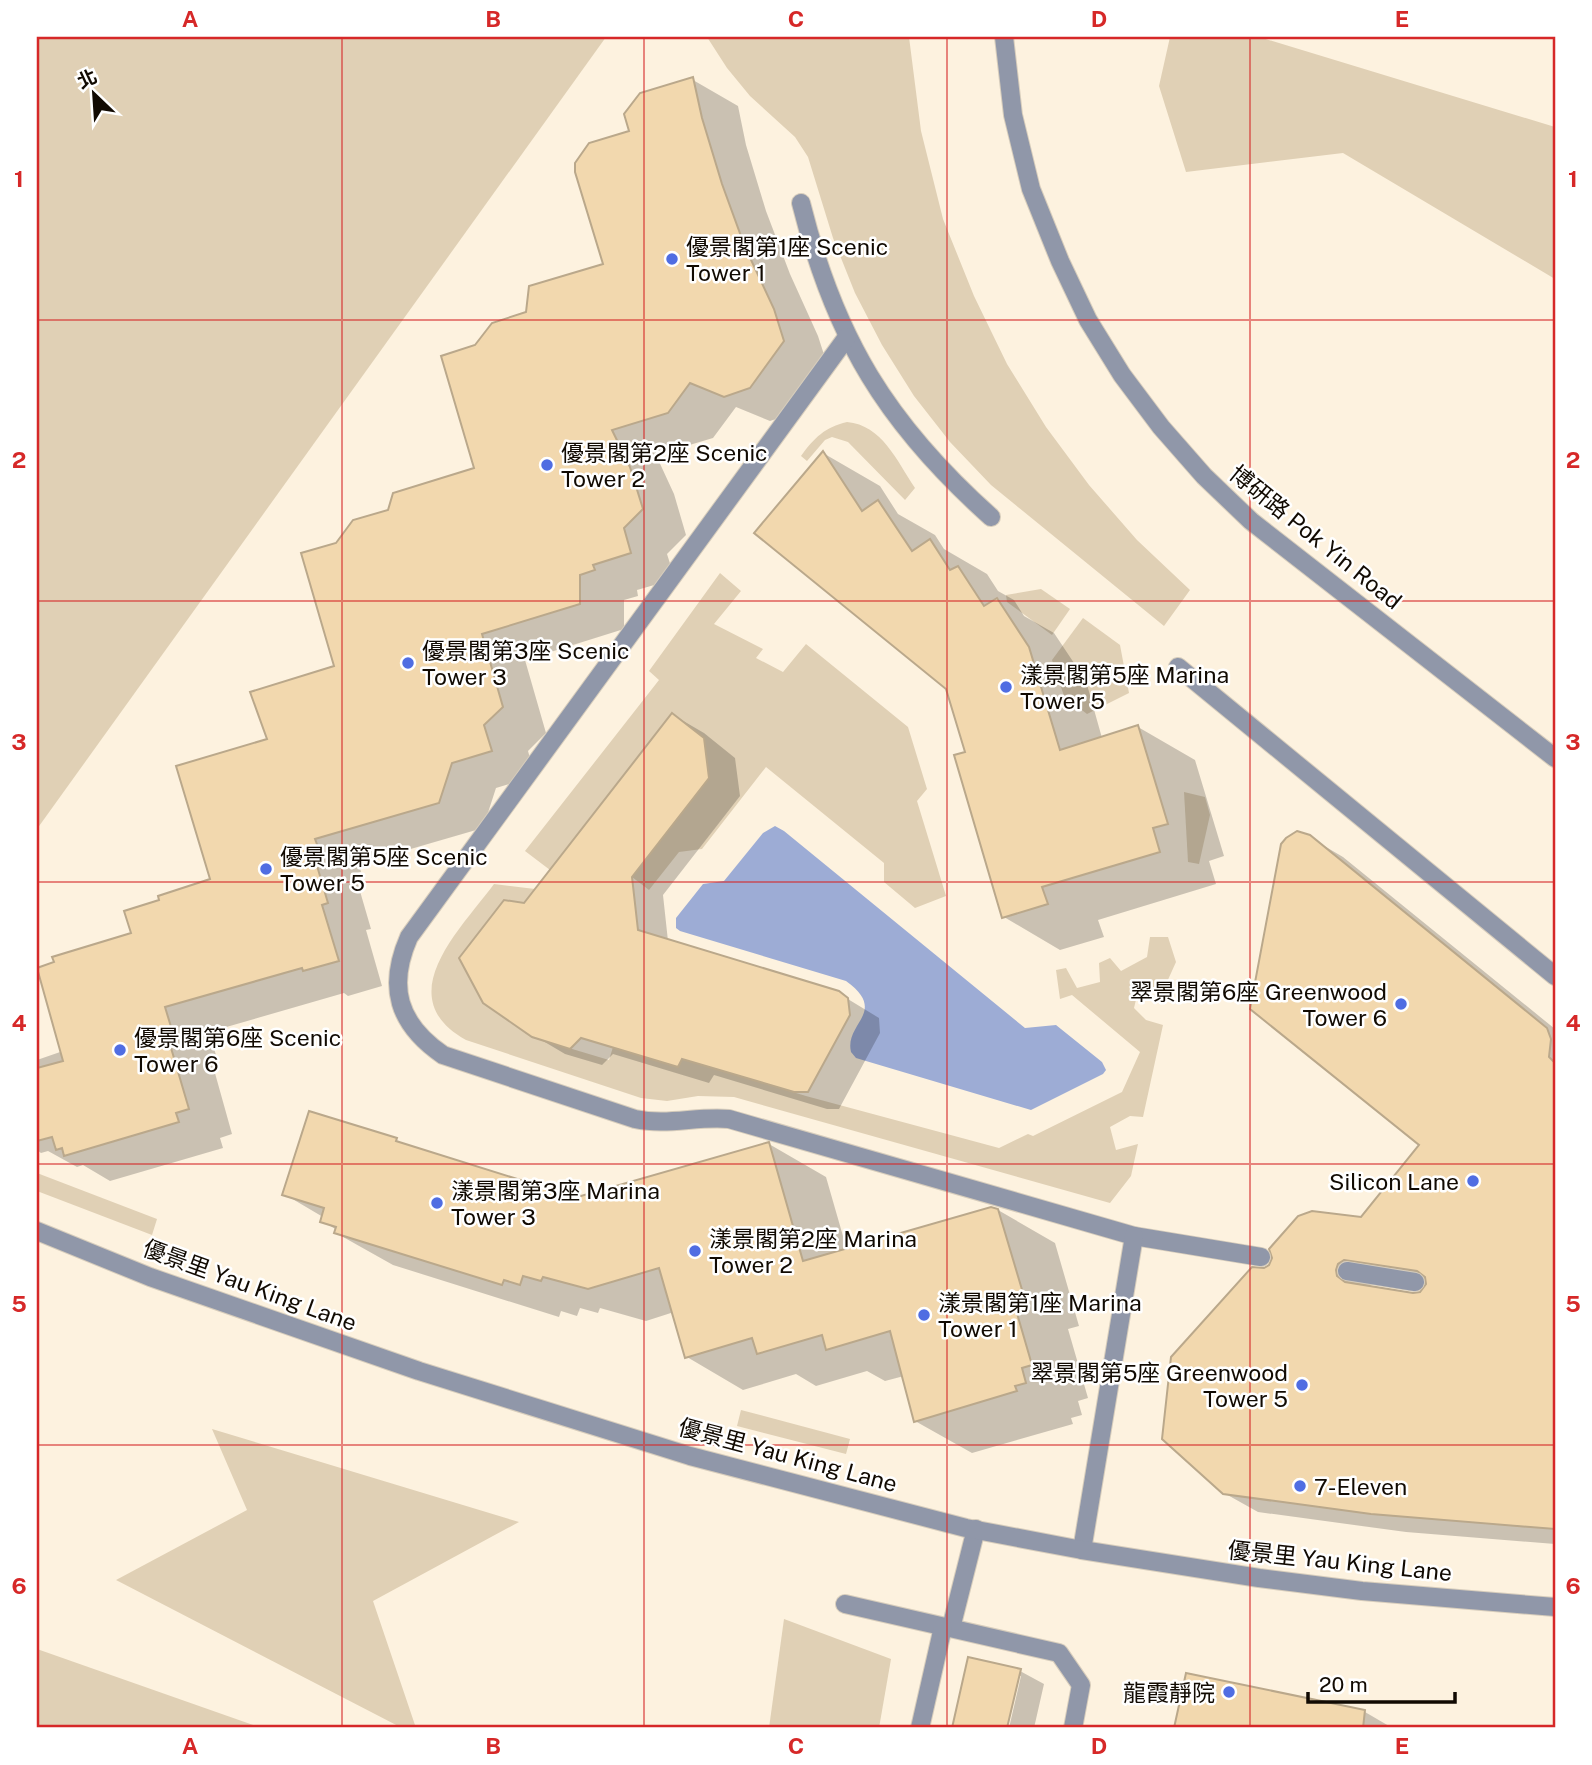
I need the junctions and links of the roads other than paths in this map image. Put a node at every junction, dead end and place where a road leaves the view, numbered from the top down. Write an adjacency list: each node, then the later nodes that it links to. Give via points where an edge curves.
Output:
1 (1004, 37): 6 (street, 博研路 Pok Yin Road, via 1013,115 1031,189 1088,320 1161,427 1251,521)
2 (801, 203): 3 (street, via 812,249)
3 (847, 337): 4 (street, via 889,407 924,453); 9 (street, via 409,937 400,957 400,1003 424,1042 443,1055 635,1119 660,1123 700,1117 729,1119)
4 (991, 517)
5 (1178, 667): 7 (street)
6 (1555, 758)
7 (1555, 976)
8 (37, 1231): 13 (street, 優景里 Yau King Lane, via 150,1277 418,1371 690,1455)
9 (1134, 1236): 10 (street); 14 (street)
10 (1261, 1257)
11 (1347, 1271): 12 (street)
12 (1415, 1282)
13 (976, 1529): 14 (street, 優景里 Yau King Lane); 17 (street)
14 (1082, 1550): 16 (street, 優景里 Yau King Lane, via 1362,1591)
15 (845, 1604): 17 (street)
16 (1555, 1607)
17 (947, 1628): 18 (street); 19 (street, via 1059,1653 1081,1685)
18 (920, 1728)
19 (1073, 1728)

